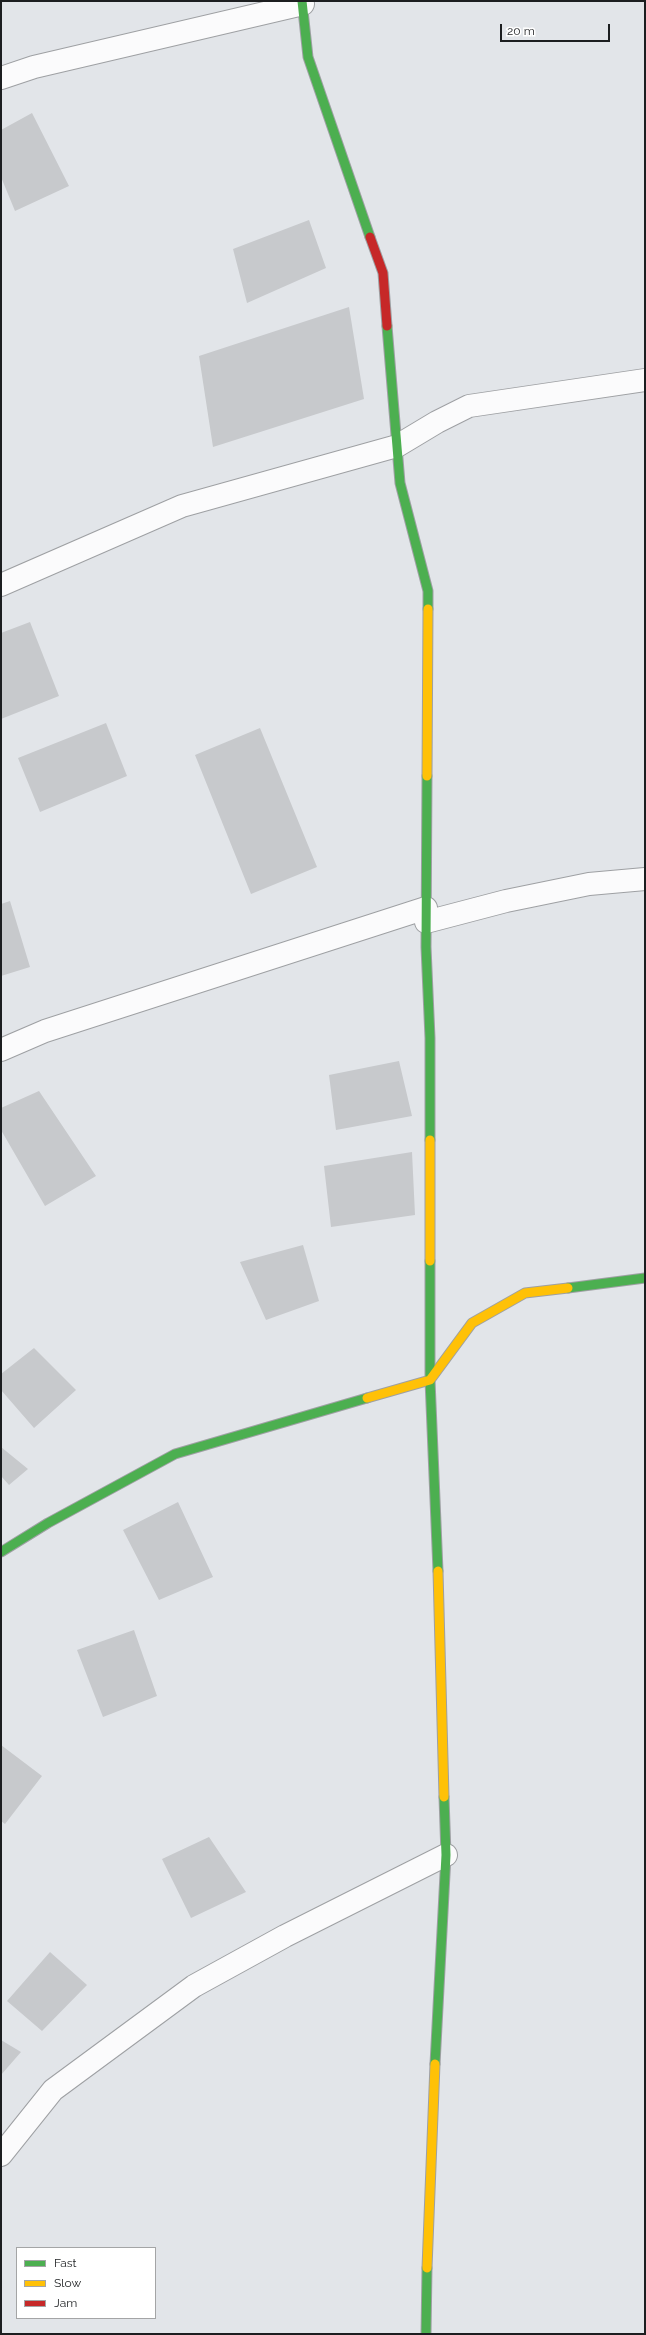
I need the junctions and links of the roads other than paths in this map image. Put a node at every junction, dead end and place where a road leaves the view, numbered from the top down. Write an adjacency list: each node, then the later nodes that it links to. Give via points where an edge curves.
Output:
1 (303, 2): 2 (street, via 34,67); 4 (street, via 308,57 383,274)
2 (1, 78)
3 (645, 380): 4 (street, via 469,406)
4 (397, 446): 5 (street, via 182,506); 7 (street, via 400,483 428,591)
5 (1, 585)
6 (645, 879): 7 (street, via 588,884)
7 (426, 915): 8 (street, via 46,1031); 10 (street, via 430,1038)
8 (1, 1050)
9 (645, 1278): 10 (street, via 524,1293 472,1323)
10 (430, 1380): 11 (street, via 175,1454 48,1523); 12 (street)
11 (1, 1552)
12 (446, 1855): 13 (street, via 285,1936 194,1986 53,2090); 14 (street, via 428,2205)
13 (1, 2155)
14 (426, 2334)

